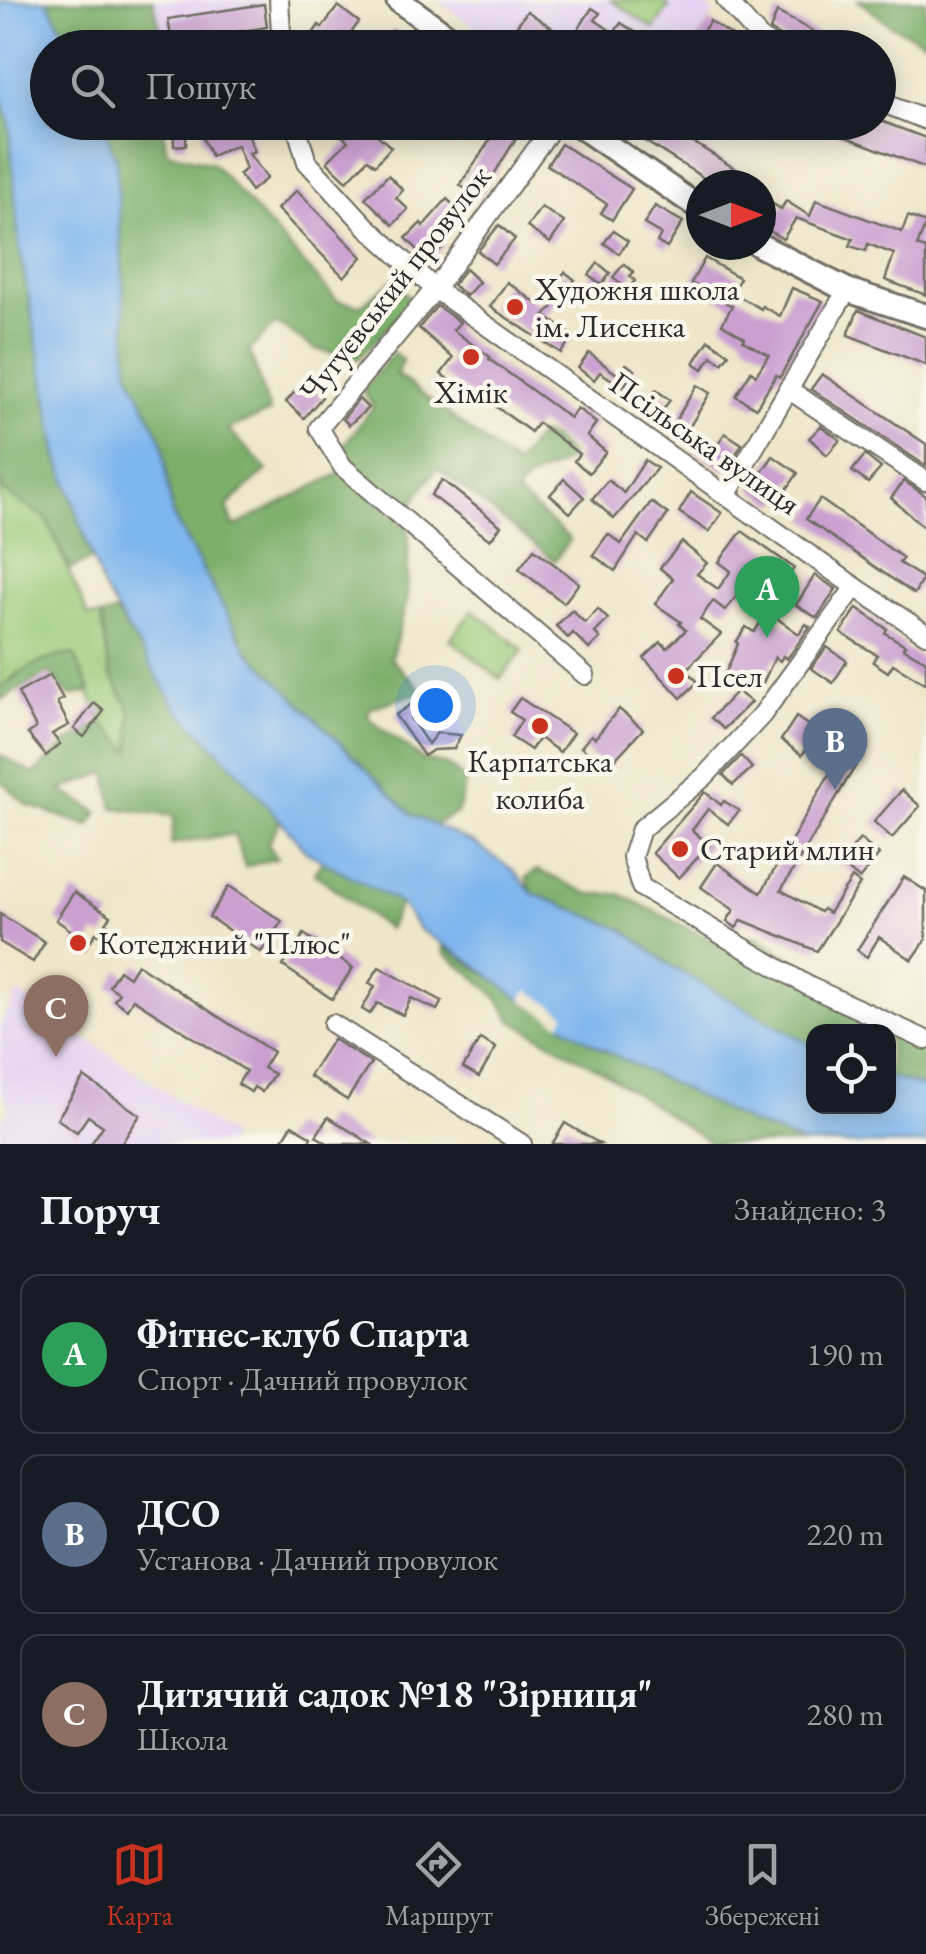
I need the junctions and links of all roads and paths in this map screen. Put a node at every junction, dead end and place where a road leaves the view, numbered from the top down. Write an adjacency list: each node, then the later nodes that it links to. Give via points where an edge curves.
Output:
1 (279, 0): 4 (street)
2 (398, 0): 5 (main road)
3 (726, 0): 6 (street)
4 (281, 30)
5 (439, 30)
6 (753, 30)
7 (896, 108): 8 (street)
8 (926, 120)
9 (301, 140): 14 (street, Псільська вулиця, via 308,162)
10 (543, 140): 14 (street, Чугуєвський провулок)
11 (600, 140): 12 (main road)
12 (686, 199)
13 (776, 254): 15 (main road)
14 (435, 289): 19 (street, Псільська вулиця); 22 (street, Чугуєвський провулок, via 319,428 342,466)
15 (848, 290): 16 (main road); 17 (street)
16 (926, 316)
17 (788, 388): 18 (street); 19 (street)
18 (926, 481)
19 (727, 494): 20 (street, Псільська вулиця)
20 (855, 587): 21 (street, Псільська вулиця); 24 (street, via 762,715 704,777 642,828 632,857 641,887 810,987)
21 (926, 634)
22 (586, 676)
23 (334, 1024): 25 (street)
24 (926, 1040)
25 (522, 1144)

